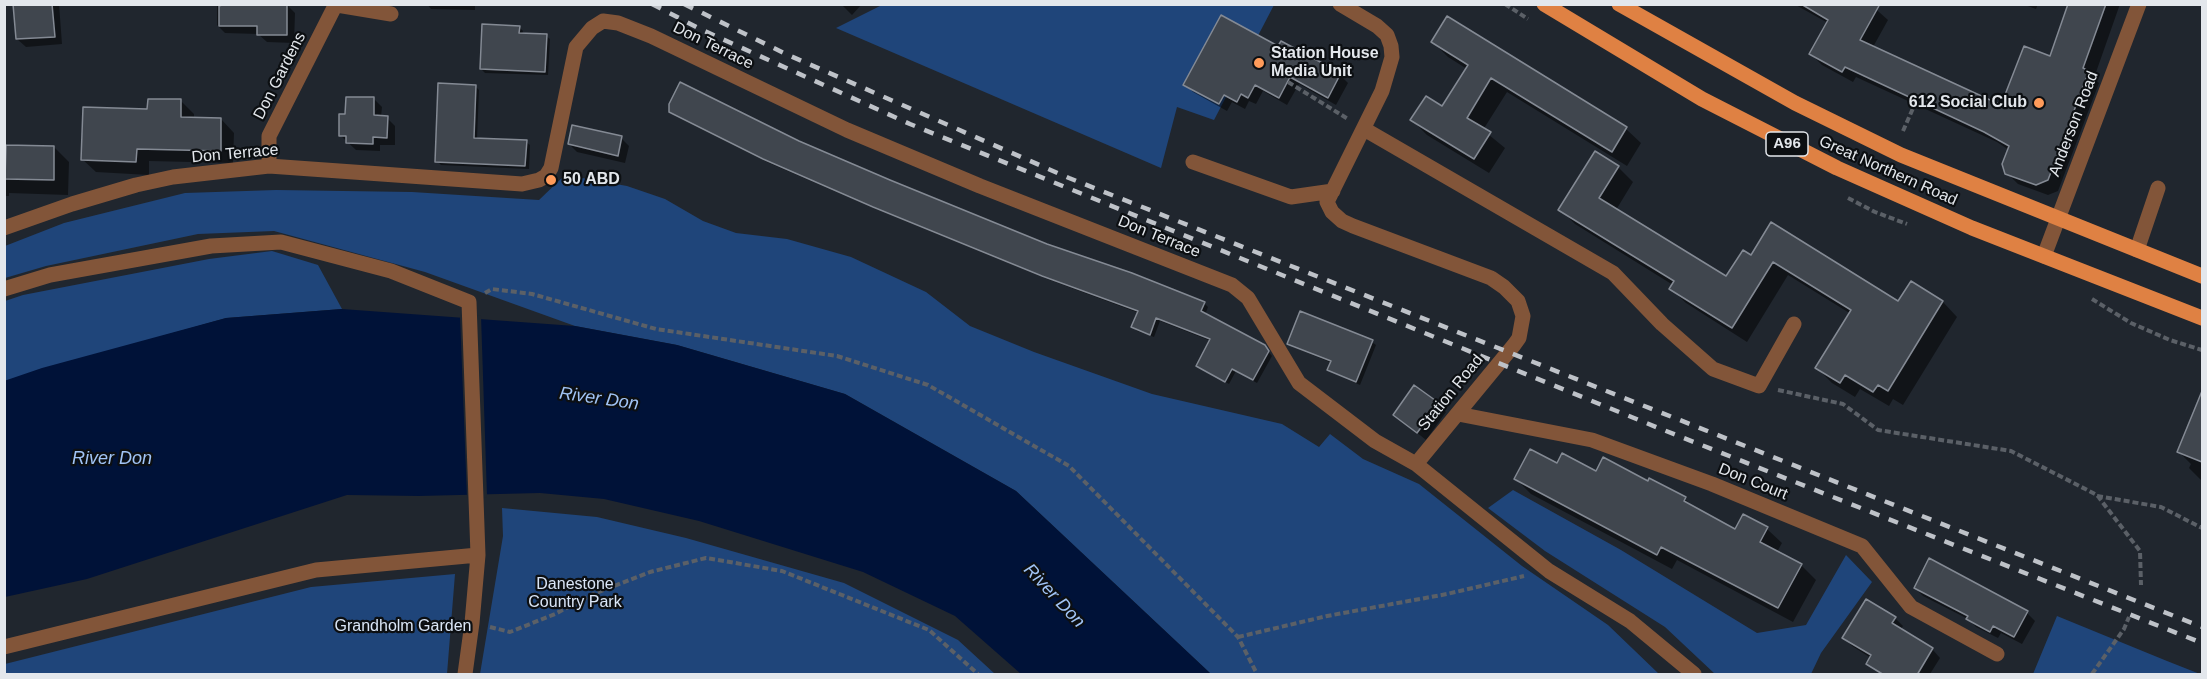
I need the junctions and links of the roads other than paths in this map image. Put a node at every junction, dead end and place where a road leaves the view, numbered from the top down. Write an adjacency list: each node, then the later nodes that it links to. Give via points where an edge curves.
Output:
1 (1340, 4): 7 (street, via 1377,26 1392,46 1382,91)
2 (1544, 4): 15 (main road, Great Northern Road / A96, via 1764,133 1910,201)
3 (1619, 4): 12 (main road, A96, via 1828,120 1901,155)
4 (2139, 4): 12 (street, Anderson Road)
5 (337, 5): 6 (street, Don Gardens); 9 (street, Don Gardens, via 269,136)
6 (391, 14)
7 (1364, 129): 11 (street); 19 (street, via 1612,273 1713,369 1759,386)
8 (1193, 162): 11 (street, via 1291,197)
9 (270, 166): 13 (street, Don Terrace, via 136,185); 21 (street, Don Terrace, via 522,184 539,180 551,168 576,47 603,21 618,24 847,130 1232,285 1248,298 1299,383 1375,441)
10 (2158, 188): 14 (street)
11 (1333, 191): 20 (street, Station Road, via 1327,202 1342,221 1491,278 1518,301 1523,316 1519,338)
12 (2057, 219): 14 (main road, A96); 15 (street, Anderson Road)
13 (4, 228)
14 (2137, 250): 16 (main road, A96)
15 (2044, 256): 18 (main road, Great Northern Road / A96)
16 (2202, 276)
17 (4, 289): 22 (street, via 50,275 211,246 281,242 391,271 469,307)
18 (2202, 318)
19 (1794, 324)
20 (1458, 414): 21 (street, Station Road); 24 (street, Don Court, via 1592,440 1862,546 1911,607)
21 (1416, 464): 26 (street, via 1549,571 1630,621)
22 (478, 555): 23 (street, via 316,570); 25 (street)
23 (4, 647)
24 (1997, 654)
25 (465, 675)
26 (1694, 675)

